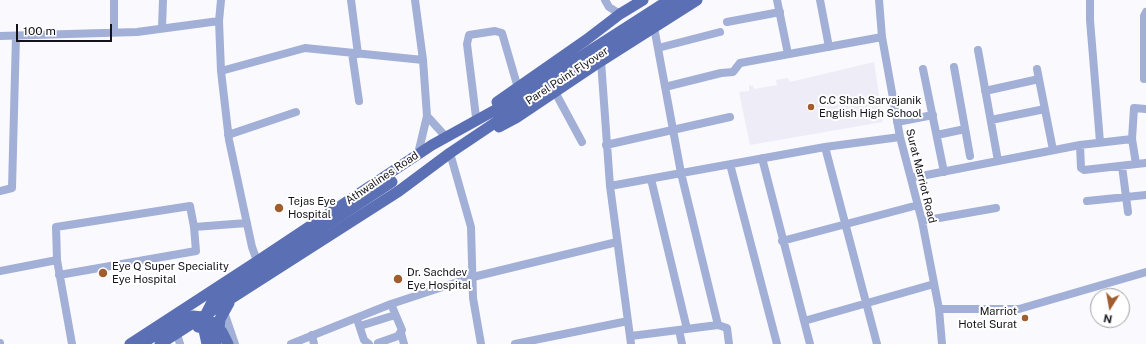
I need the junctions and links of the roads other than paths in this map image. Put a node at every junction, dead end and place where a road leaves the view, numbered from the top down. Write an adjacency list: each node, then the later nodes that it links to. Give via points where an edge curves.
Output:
1 (114, 0): 22 (street)
2 (163, 0): 21 (street)
3 (221, 0): 18 (street)
4 (351, 0): 31 (street)
5 (415, 0): 33 (street)
6 (605, 0): 17 (street, via 609,7)
7 (643, 0): 17 (main road)
8 (670, 0): 46 (main road, Parel Point Flyover, bridge)
9 (684, 0): 46 (main road, Parel Point Flyover, bridge)
10 (697, 0): 20 (main road)
11 (778, 0): 15 (street)
12 (820, 0): 28 (street)
13 (879, 0): 26 (street, Surat Marriot Road)
14 (1090, 0): 65 (street)
15 (780, 12): 19 (street); 32 (street)
16 (1146, 12): 40 (street)
17 (620, 14): 27 (main road)
18 (219, 20): 21 (street); 38 (street)
19 (727, 22)
20 (654, 27): 29 (street); 34 (main road)
21 (162, 28): 22 (street)
22 (114, 32): 25 (street)
23 (720, 32): 29 (street)
24 (0, 36): 25 (street)
25 (16, 36): 85 (street, via 12,188)
26 (882, 37): 28 (street); 55 (street, Surat Marriot Road)
27 (586, 40): 34 (street); 42 (main road)
28 (829, 47): 32 (street)
29 (658, 48): 41 (street)
30 (978, 50): 43 (street)
31 (355, 53): 33 (street); 38 (street, via 301,48); 45 (street)
32 (788, 54): 41 (street, via 740,63 733,72)
33 (423, 60): 51 (street)
34 (601, 61): 44 (main road); 67 (street)
35 (954, 67): 56 (street)
36 (923, 69): 50 (street)
37 (1037, 69): 39 (street)
38 (221, 71): 58 (street)
39 (1039, 79): 43 (street); 47 (street)
40 (1144, 79)
41 (665, 87): 57 (street)
42 (518, 88): 52 (main road); 52 (street, via 502,34 495,31 469,35 466,44)
43 (985, 91): 54 (street)
44 (555, 92): 61 (main road, via 516,118 481,136); 64 (street)
45 (358, 101)
46 (517, 102): 59 (main road, Parel Point Flyover); 61 (main road, Parel Point Flyover)
47 (1045, 109): 54 (street); 70 (street)
48 (1146, 109): 63 (street, via 1134,108)
49 (296, 112): 58 (street)
50 (933, 115): 55 (street); 60 (street)
51 (427, 116): 59 (street); 72 (street)
52 (476, 117): 59 (main road)
53 (730, 117): 57 (street)
54 (990, 120): 75 (street)
55 (897, 122): 62 (street, Surat Marriot Road)
56 (965, 129): 60 (street); 73 (street)
57 (673, 130): 67 (street); 81 (street)
58 (228, 135): 93 (street)
59 (450, 135): 66 (main road, Athwalines Road)
60 (937, 135): 80 (street)
61 (473, 137): 71 (main road, Parel Point Flyover)
62 (900, 138): 69 (street); 82 (street, Surat Marriot Road)
63 (1132, 139): 65 (street); 78 (street)
64 (582, 142)
65 (1100, 142): 68 (street)
66 (434, 143): 72 (main road, Athwalines Road); 126 (main road, bridge, via 432,149 392,182 221,294 212,302 206,314 204,330)
67 (606, 145): 84 (street)
68 (1080, 145): 70 (street); 79 (street, via 1081,168 1084,170)
69 (825, 147): 74 (street); 94 (street)
70 (1053, 150): 75 (street)
71 (450, 153): 103 (main road, Athwalines Road, via 399,191); 104 (street, via 471,227)
72 (418, 154): 99 (main road, Athwalines Road)
73 (970, 156)
74 (762, 158): 77 (street); 96 (street)
75 (998, 161): 80 (street)
76 (1146, 163): 78 (street)
77 (730, 164): 81 (street); 139 (street)
78 (1136, 164): 79 (street)
79 (1122, 166): 87 (street)
80 (944, 172): 82 (street)
81 (681, 173): 83 (street); 114 (street)
82 (911, 178): 89 (street, Surat Marriot Road)
83 (651, 179): 84 (street); 117 (street)
84 (610, 186): 97 (street)
85 (0, 191)
86 (1146, 195): 87 (street)
87 (1126, 197): 88 (street); 91 (street)
88 (1087, 201)
89 (918, 205): 92 (street, Surat Marriot Road); 94 (street)
90 (996, 208): 92 (street)
91 (1128, 212)
92 (922, 221): 105 (street, Surat Marriot Road)
93 (247, 223): 95 (street); 99 (street)
94 (845, 224): 96 (street); 107 (street)
95 (194, 227): 98 (street, via 190,206 56,227); 102 (street, via 196,251)
96 (782, 241): 112 (street)
97 (617, 242): 104 (street); 113 (street)
98 (57, 260): 100 (street); 102 (street)
99 (256, 262): 103 (street); 123 (main road, Athwalines Road)
100 (0, 271)
101 (1146, 272): 109 (street, via 1019,308)
102 (59, 275): 122 (street)
103 (266, 277): 108 (main road, Athwalines Road)
104 (473, 277): 106 (street); 135 (street, via 473,298)
105 (934, 284): 107 (street); 109 (street, Surat Marriot Road)
106 (391, 304): 110 (street); 111 (street)
107 (866, 304): 112 (street); 141 (street)
108 (222, 308): 116 (main road); 128 (main road, via 219,329); 130 (street)
109 (939, 309): 142 (street, Surat Marriot Road)
110 (395, 315): 115 (street); 118 (street, via 401,327)
111 (357, 318): 115 (street); 119 (street)
112 (804, 321): 140 (street)
113 (628, 322): 121 (street); 136 (street)
114 (718, 325): 117 (street); 138 (street, via 727,328)
115 (360, 326): 133 (street, via 364,340)
116 (188, 327): 120 (main road); 127 (main road, via 204,328 212,334)
117 (683, 330): 121 (street); 137 (street)
118 (400, 333): 133 (street); 134 (street)
119 (312, 335): 131 (street); 132 (street)
120 (178, 339): 125 (main road)
121 (631, 340)
122 (72, 344)
123 (130, 344)
124 (141, 344): 129 (main road, bridge, via 180,320 193,316 212,322 222,332)
125 (160, 344)
126 (207, 344)
127 (216, 344)
128 (224, 344)
129 (228, 344)
130 (235, 344)
131 (291, 344)
132 (314, 344)
133 (374, 344)
134 (404, 344)
135 (481, 344)
136 (515, 344)
137 (682, 344)
138 (730, 344)
139 (777, 344)
140 (810, 344)
141 (877, 344)
142 (942, 344)

